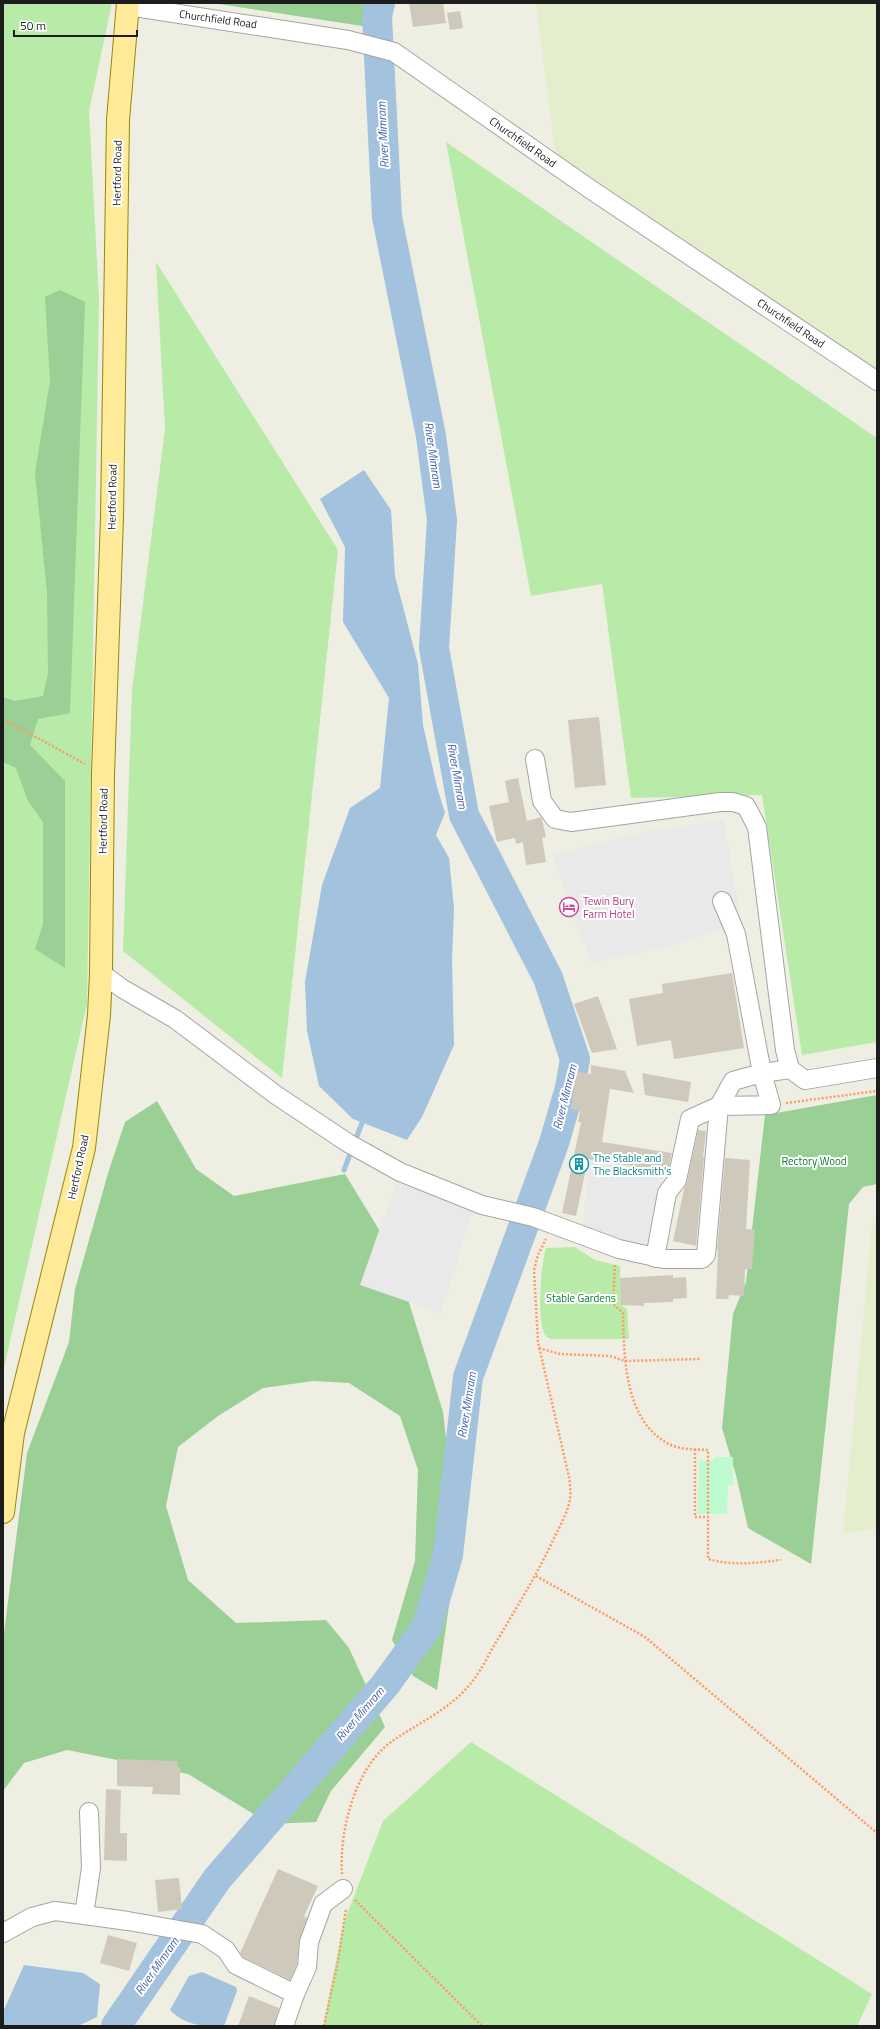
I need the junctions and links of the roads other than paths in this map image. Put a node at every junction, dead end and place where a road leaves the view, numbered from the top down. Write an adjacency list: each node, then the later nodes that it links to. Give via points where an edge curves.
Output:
1 (128, 5): 2 (street, Churchfield Road, via 348,40 394,52 590,189); 5 (main road, Hertford Road, via 118,120)
2 (877, 381)
3 (535, 759): 7 (street, via 542,801 555,819 571,822 720,802 734,802 746,806 756,827 785,1050)
4 (722, 901): 8 (street, via 736,934)
5 (101, 973): 10 (street, via 175,1019 276,1095 353,1146 400,1172 482,1205 525,1215 619,1249); 11 (main road, Hertford Road, via 99,1015 84,1148 12,1433)
6 (877, 1068): 7 (street, via 805,1080)
7 (790, 1069): 8 (street)
8 (762, 1073): 9 (street, via 733,1081); 9 (street, via 771,1105)
9 (719, 1106): 10 (street, via 690,1119 677,1180 668,1193); 10 (street, via 706,1255 702,1258)
10 (656, 1258)
11 (3, 1512)
12 (89, 1812): 14 (street, via 91,1868)
13 (343, 1888): 16 (street, via 323,1904 309,1942 307,1967)
14 (84, 1915): 15 (street, via 55,1911 32,1917); 16 (street, via 202,1934 226,1950 236,1965)
15 (3, 1933)
16 (296, 1994): 17 (street)
17 (284, 2026)

